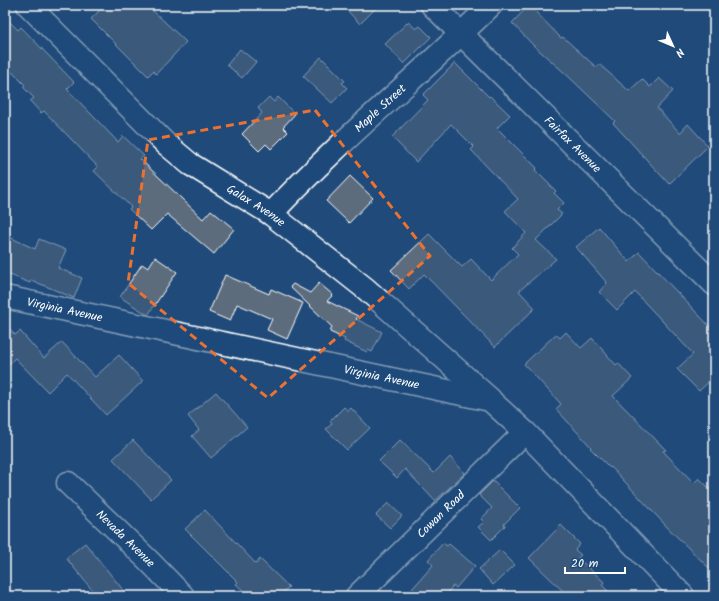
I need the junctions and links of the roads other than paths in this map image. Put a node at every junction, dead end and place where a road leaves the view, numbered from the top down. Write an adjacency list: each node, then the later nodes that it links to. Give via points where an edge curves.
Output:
1 (28, 5): 5 (street, Galax Avenue, via 165,143 190,164)
2 (432, 5): 4 (street, Fairfax Avenue)
3 (490, 5): 4 (street, Maple Street)
4 (462, 34): 5 (street, Maple Street, via 295,188); 6 (street, Fairfax Avenue)
5 (271, 214): 8 (street, Galax Avenue, via 366,289)
6 (714, 284)
7 (5, 297): 8 (street, Virginia Avenue)
8 (490, 400): 9 (street)
9 (525, 432): 12 (street, Cowan Road); 13 (street)
10 (68, 483): 11 (street, Nevada Avenue)
11 (183, 596)
12 (357, 596)
13 (683, 596)

